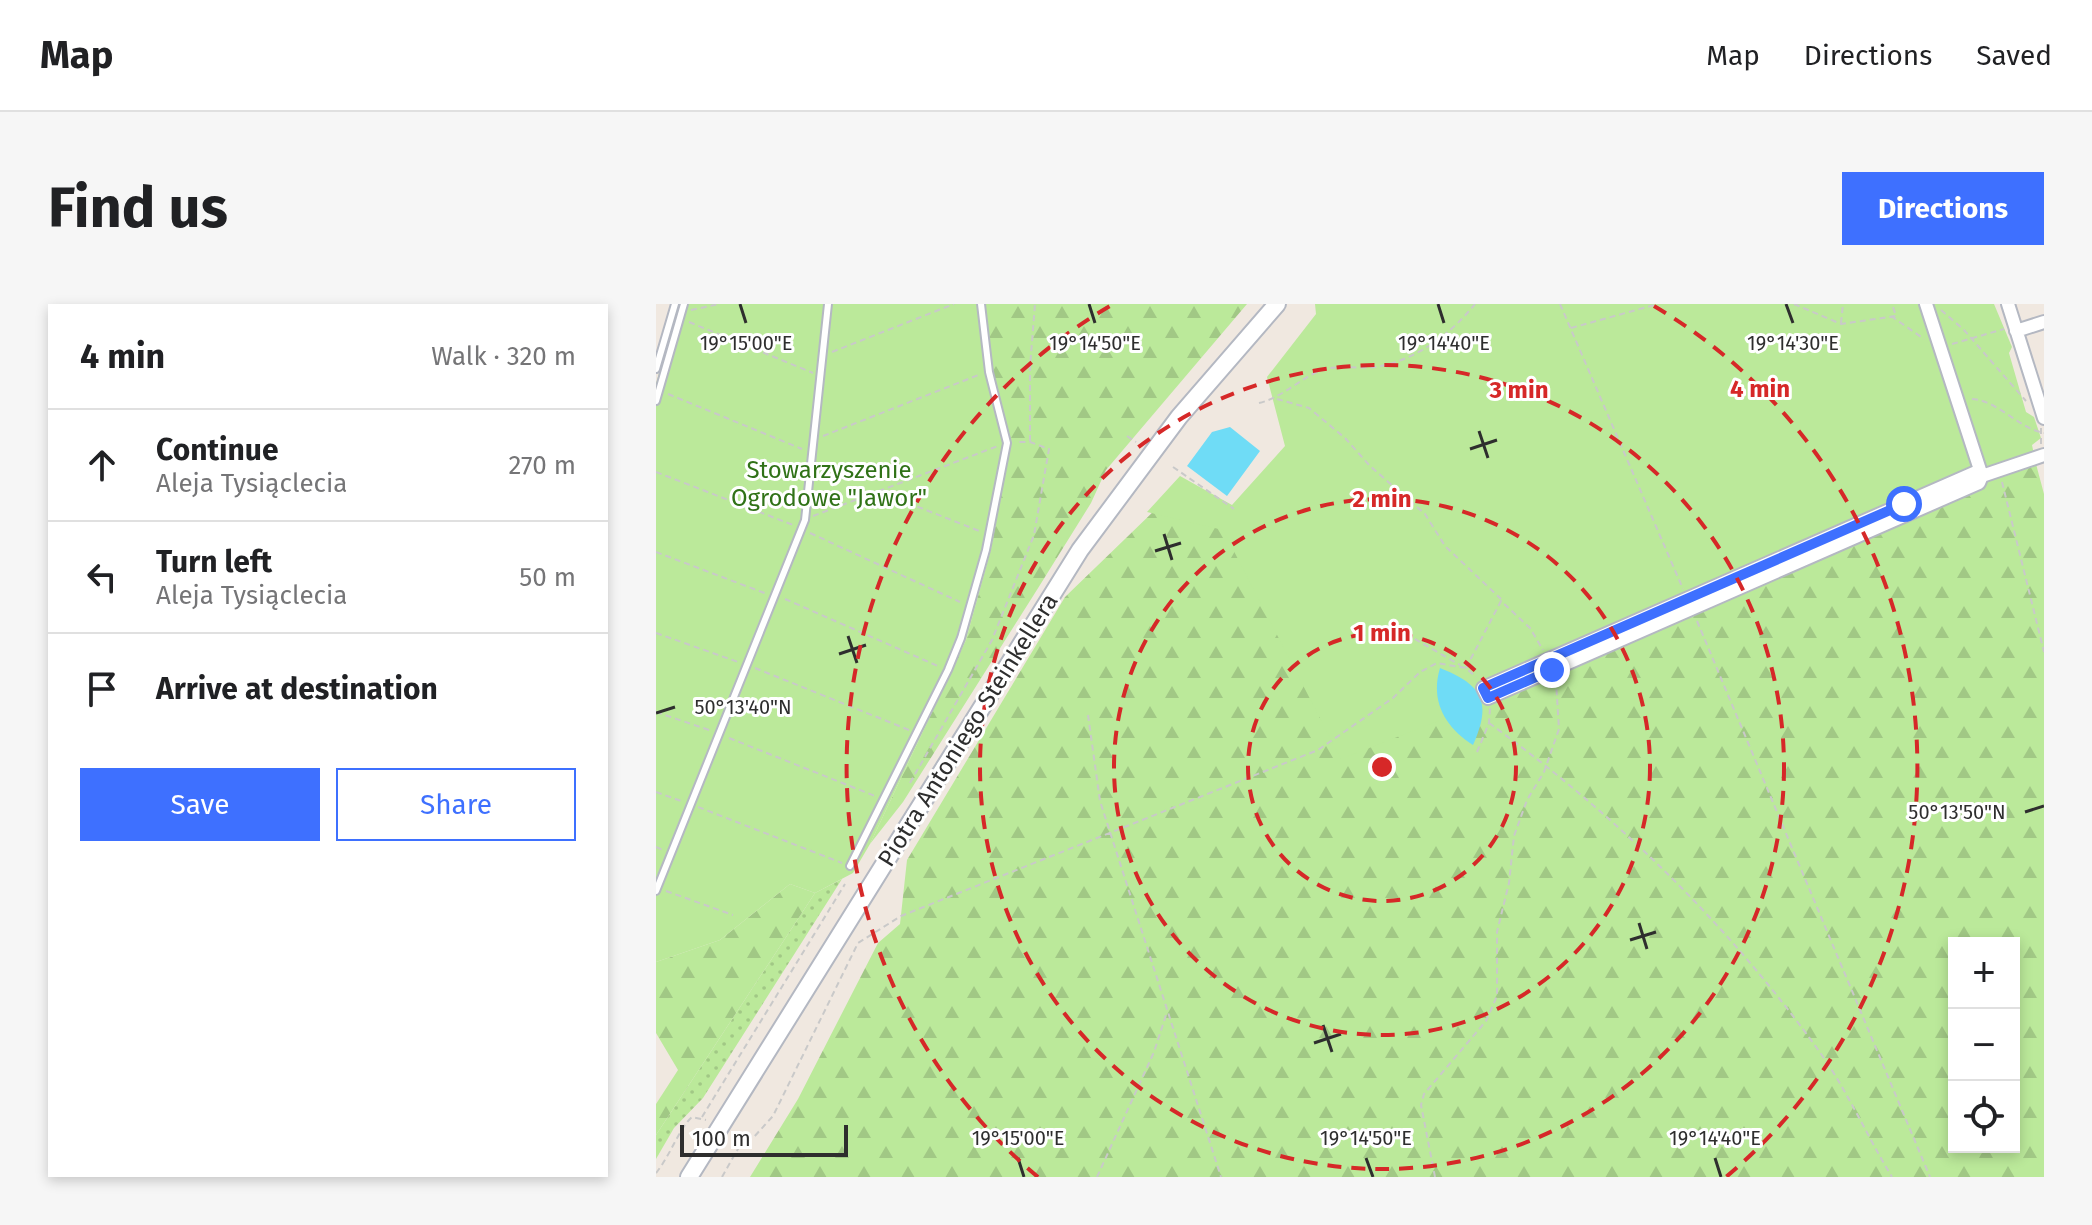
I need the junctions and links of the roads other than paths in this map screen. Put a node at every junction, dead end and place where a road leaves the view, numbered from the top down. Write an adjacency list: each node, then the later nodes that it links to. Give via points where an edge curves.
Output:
1 (675, 304): 10 (lane)
2 (684, 304): 11 (lane)
3 (828, 304): 17 (lane, via 805,520)
4 (981, 304): 16 (lane, via 989,372 1007,443 989,535 948,670)
5 (1277, 304): 18 (street, Piotra Antoniego Steinkellera, via 1179,417 1080,550)
6 (1926, 304): 14 (street)
7 (2008, 304): 9 (street)
8 (2044, 322): 9 (street)
9 (2016, 329): 12 (street)
10 (656, 369)
11 (656, 401)
12 (2042, 421)
13 (2041, 450): 14 (street)
14 (1982, 476): 15 (street, via 1979,483)
15 (1485, 693)
16 (850, 866)
17 (656, 890)
18 (689, 1177)

